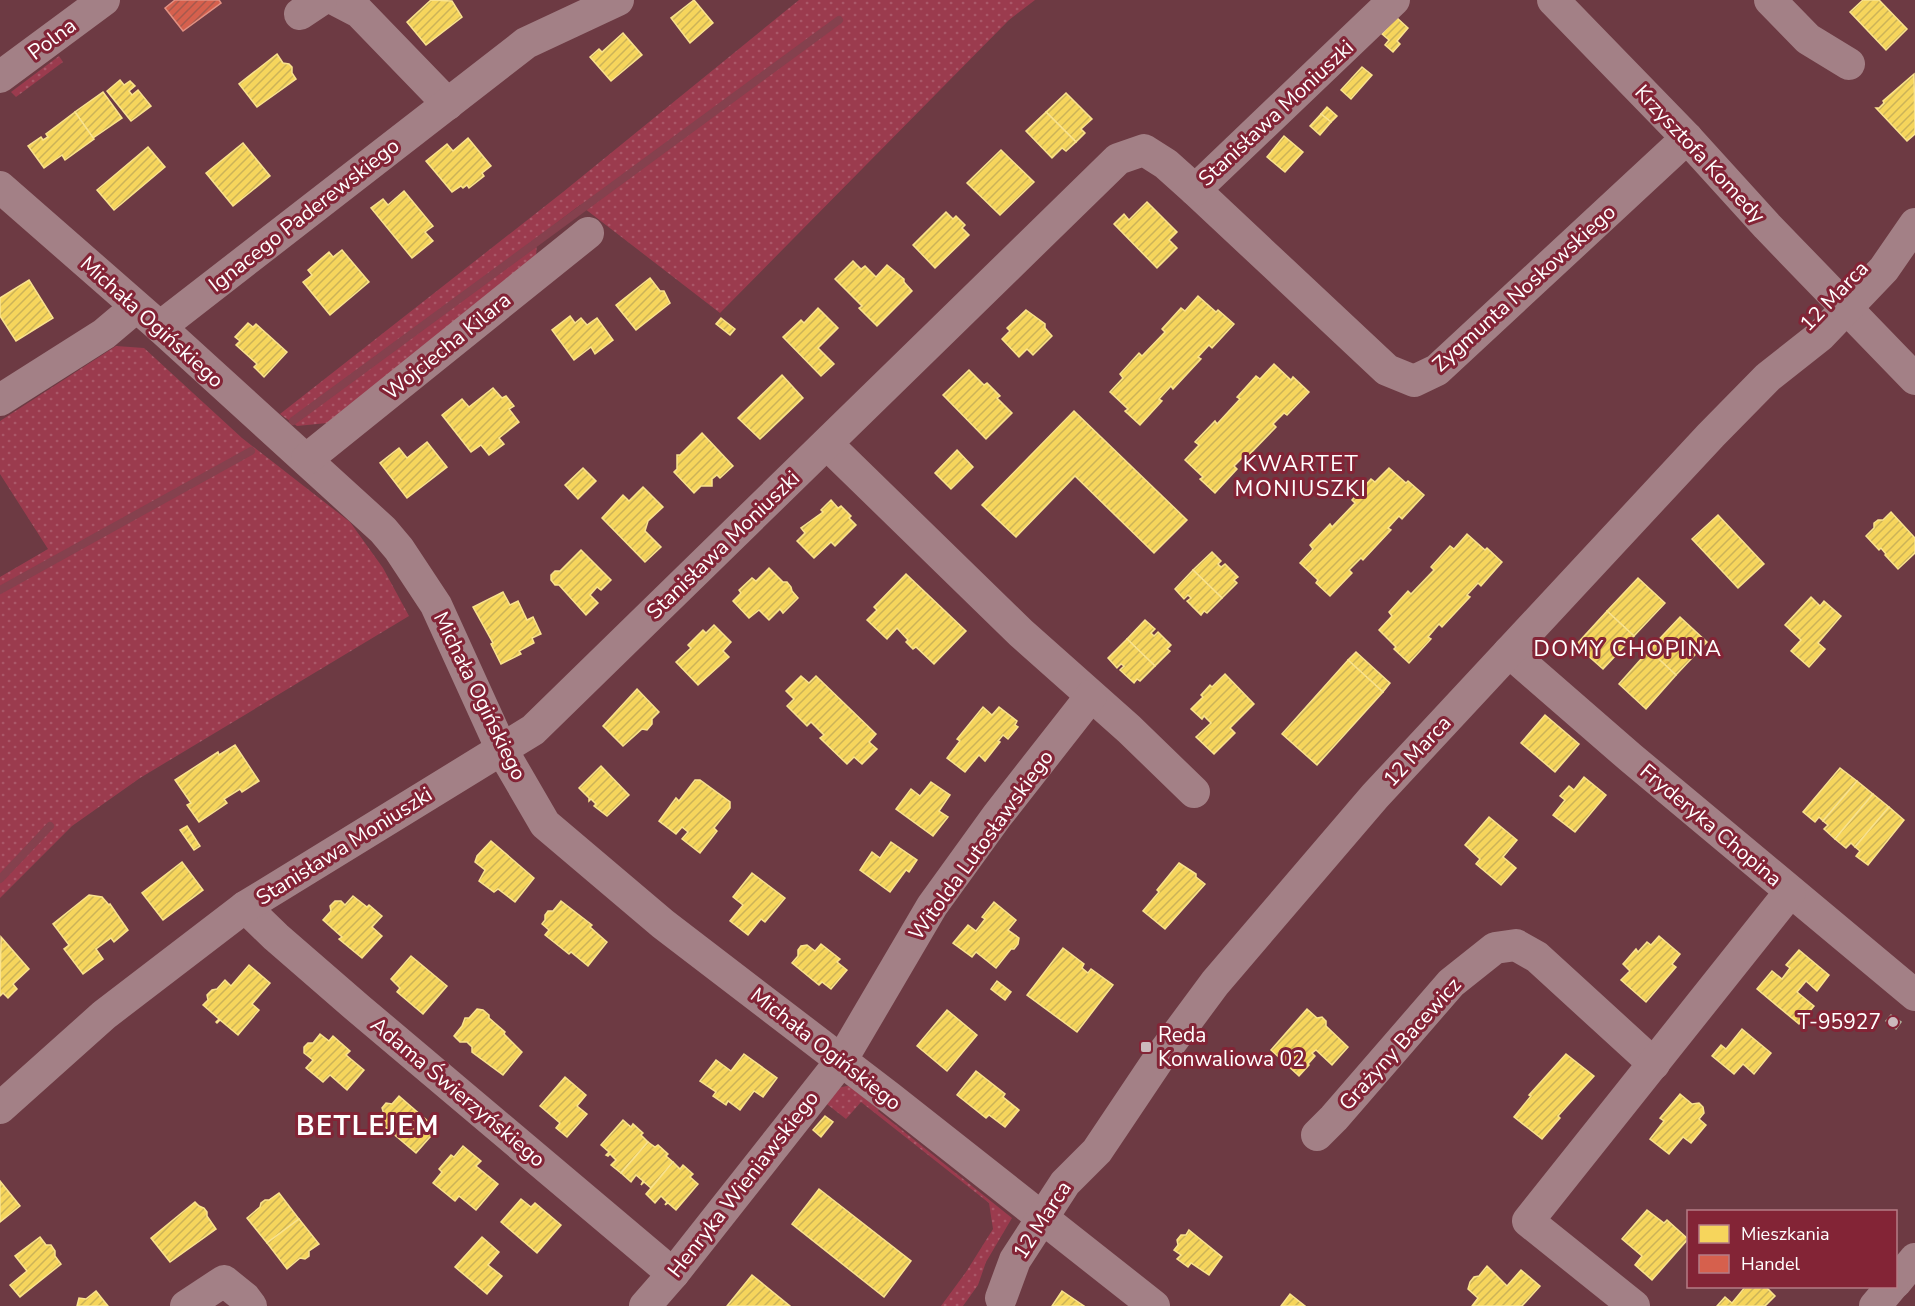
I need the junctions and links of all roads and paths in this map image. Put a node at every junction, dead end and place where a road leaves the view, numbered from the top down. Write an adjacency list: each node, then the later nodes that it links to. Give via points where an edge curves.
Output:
1 (104, 0): 8 (street, Polna)
2 (336, 0): 9 (street, via 359,12)
3 (618, 0): 9 (street, Ignacego Paderewskiego, via 526,43)
4 (1394, 0): 12 (street, Stanisława Moniuszki)
5 (1553, 0): 10 (street, Krzysztofa Komedy)
6 (1770, 0): 7 (street, via 1808,39)
7 (1849, 64)
8 (0, 77)
9 (448, 104): 17 (street, Ignacego Paderewskiego)
10 (1687, 138): 12 (street, Zygmunta Noskowskiego, via 1437,370 1414,381 1387,370); 15 (street, Krzysztofa Komedy)
11 (0, 187): 16 (street, Michała Ogińskiego)
12 (1195, 190): 20 (street, Stanisława Moniuszki, via 1144,150 1118,159)
13 (1914, 226): 15 (street, 12 Marca, via 1884,269)
14 (588, 233): 21 (street, Wojciecha Kilara)
15 (1840, 302): 18 (street, Krzysztofa Komedy); 22 (street, 12 Marca, via 1810,346 1768,377)
16 (136, 307): 17 (street, Michała Ogińskiego); 19 (street, via 104,334)
17 (160, 327): 21 (street, Michała Ogińskiego)
18 (1915, 379)
19 (0, 400)
20 (826, 444): 23 (street); 24 (street, Stanisława Moniuszki, via 533,730)
21 (307, 459): 24 (street, Michała Ogińskiego, via 383,530 436,604)
22 (1509, 652): 26 (street, Fryderyka Chopina); 33 (street, 12 Marca, via 1375,796 1215,983 1097,1151 1069,1177)
23 (1091, 696): 25 (street); 29 (street, Witolda Lutosławskiego, via 932,906)
24 (501, 750): 27 (street, Stanisława Moniuszki); 29 (street, Michała Ogińskiego, via 545,824 663,924)
25 (1194, 792)
26 (1790, 892): 28 (street, Fryderyka Chopina); 30 (street)
27 (245, 907): 31 (street, Stanisława Moniuszki, via 104,1015); 35 (street, Adama Świerzyńskiego)
28 (1915, 995)
29 (841, 1061): 33 (street, Michała Ogińskiego); 35 (street, Henryka Wieniawskiego)
30 (1654, 1064): 32 (street, Grażyny Bacewicz, via 1537,957 1516,945 1495,948 1451,983); 43 (street, via 1528,1221)
31 (0, 1108)
32 (1317, 1135)
33 (1050, 1223): 38 (street, 12 Marca, via 1015,1260); 42 (street, Michała Ogińskiego)
34 (1915, 1259): 36 (street)
35 (673, 1274): 41 (street, Henryka Wieniawskiego)
36 (1897, 1281)
37 (1891, 1288): 44 (street)
38 (998, 1302)
39 (186, 1306): 40 (street, via 224,1281)
40 (251, 1306)
41 (645, 1306)
42 (1154, 1306)
43 (1634, 1306)
44 (1875, 1306)

